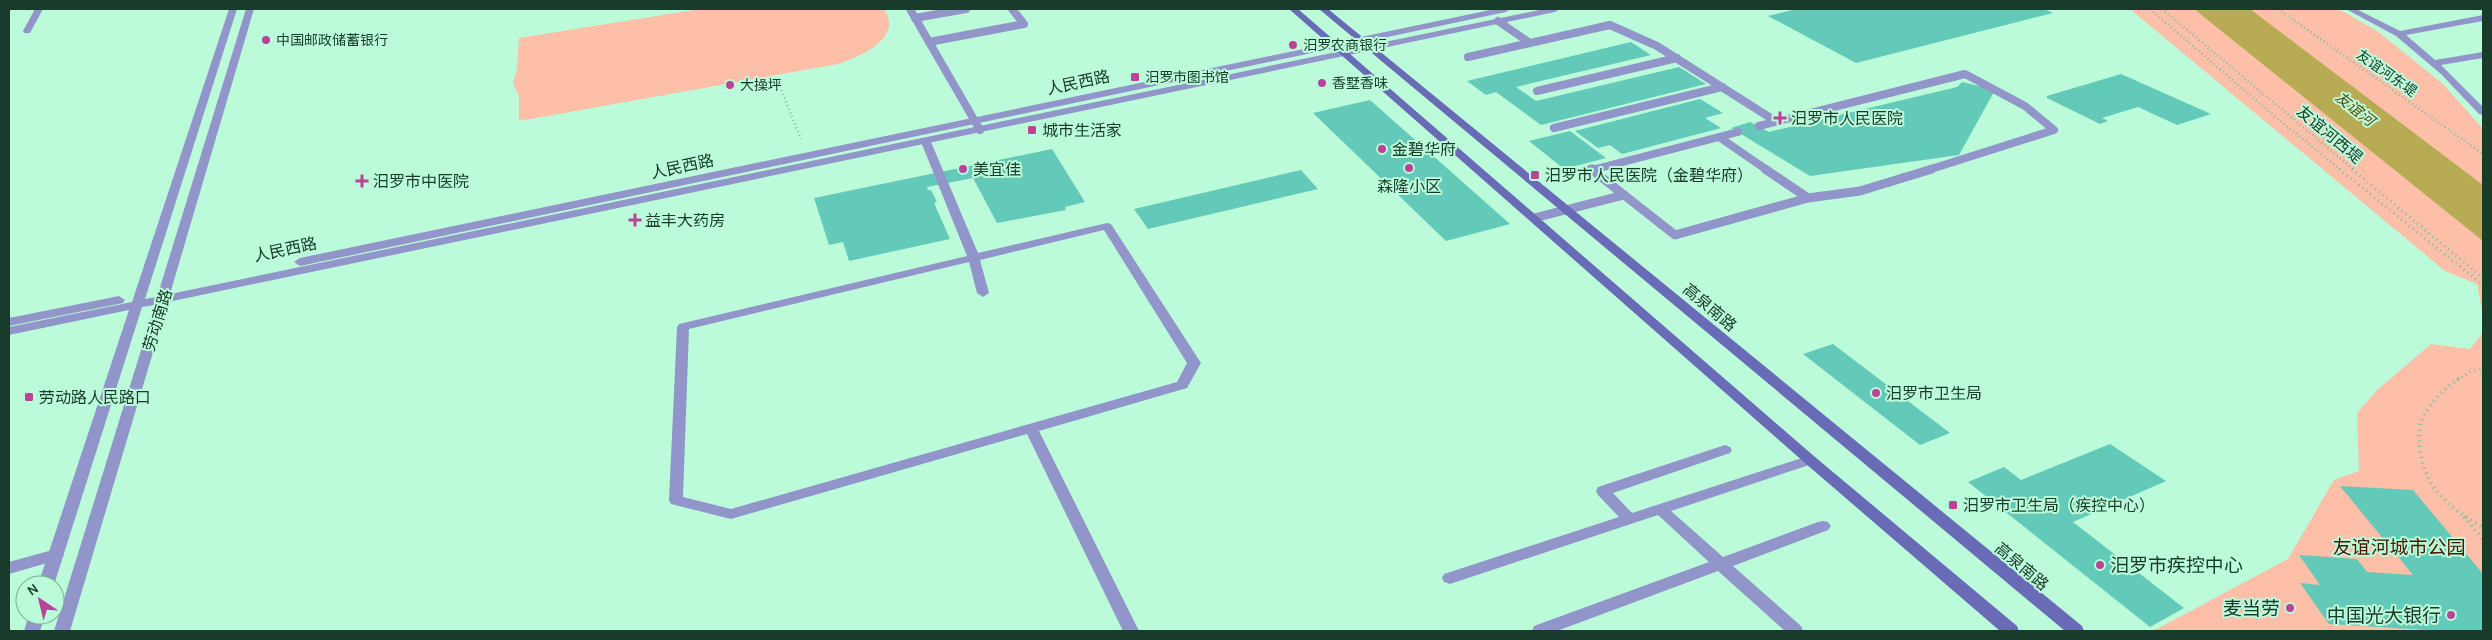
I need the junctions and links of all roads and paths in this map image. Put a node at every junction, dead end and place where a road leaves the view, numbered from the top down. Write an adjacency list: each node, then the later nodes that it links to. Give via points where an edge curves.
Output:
1 (39, 9): 18 (street)
2 (233, 9): 52 (street, 劳动南路)
3 (250, 9): 51 (street, 劳动南路)
4 (910, 9): 15 (lane)
5 (966, 9): 15 (lane)
6 (1012, 9): 21 (lane, via 1024,24)
7 (1293, 9): 23 (main road)
8 (1323, 9): 20 (main road, 高泉南路)
9 (1506, 9): 20 (street, 人民西路)
10 (1555, 9): 17 (street, 人民西路)
11 (2150, 9): 49 (path, via 2266,110)
12 (2162, 9): 48 (path, 友谊河西堤)
13 (2278, 9): 41 (path, 友谊河东堤)
14 (2350, 9): 19 (street)
15 (915, 18): 21 (lane)
16 (2483, 18): 19 (street)
17 (1498, 21): 22 (lane); 24 (street, 人民西路)
18 (27, 31)
19 (2399, 34): 29 (street)
20 (1361, 40): 23 (street, 人民西路); 24 (main road, 高泉南路)
21 (929, 42): 35 (lane)
22 (1530, 43): 27 (lane); 28 (lane, via 1610,25)
23 (1335, 45): 25 (main road); 35 (street, 人民西路)
24 (1372, 49): 25 (street, 人民西路); 45 (main road, 高泉南路)
25 (1346, 54): 35 (street, 人民西路); 46 (main road)
26 (2483, 55): 29 (street)
27 (1468, 57)
28 (1677, 58): 31 (lane); 32 (lane)
29 (2433, 63): 33 (street)
30 (777, 80): 42 (path)
31 (1722, 87): 34 (lane); 37 (lane)
32 (1537, 91)
33 (2483, 112)
34 (1777, 122): 36 (lane); 44 (lane, via 1965,74 2025,106 2054,130 1860,191)
35 (978, 125): 40 (street, 人民西路); 42 (street, 人民西路)
36 (1759, 126)
37 (1554, 128)
38 (1738, 132): 39 (lane)
39 (1719, 137): 43 (lane, via 1591,169); 44 (lane)
40 (926, 142): 47 (street); 51 (street, 人民西路)
41 (2483, 154)
42 (808, 156): 51 (street, 人民西路)
43 (1624, 195): 44 (lane, via 1674,235); 45 (lane)
44 (1808, 198)
45 (1566, 210): 46 (lane); 75 (main road, 高泉南路)
46 (1534, 218): 58 (main road)
47 (973, 256): 50 (street); 56 (street, via 1108,226 1194,363 1182,385); 56 (street, via 684,327 676,500 731,514)
48 (2483, 278)
49 (2483, 285)
50 (983, 293)
51 (165, 295): 52 (street, 人民西路); 70 (street, 劳动南路)
52 (139, 300): 53 (street, 人民西路); 54 (street, 人民西路); 65 (street, 劳动南路)
53 (9, 322)
54 (9, 331)
55 (2483, 369): 60 (path, via 2472,371 2445,387 2421,422 2420,454 2432,485)
56 (1031, 428): 71 (street)
57 (1725, 450): 61 (street, via 1603,491)
58 (1810, 460): 59 (street); 74 (main road)
59 (1660, 509): 61 (street); 66 (street)
60 (2462, 515): 63 (path); 64 (path)
61 (1629, 519): 69 (street)
62 (1823, 526): 66 (street)
63 (2483, 527)
64 (2483, 539)
65 (56, 555): 67 (street); 68 (street, 劳动南路)
66 (1722, 565): 72 (street); 73 (street)
67 (9, 568)
68 (49, 575)
69 (1450, 578)
70 (62, 631)
71 (1131, 631)
72 (1540, 631)
73 (1795, 631)
74 (2011, 631)
75 (2076, 631)

